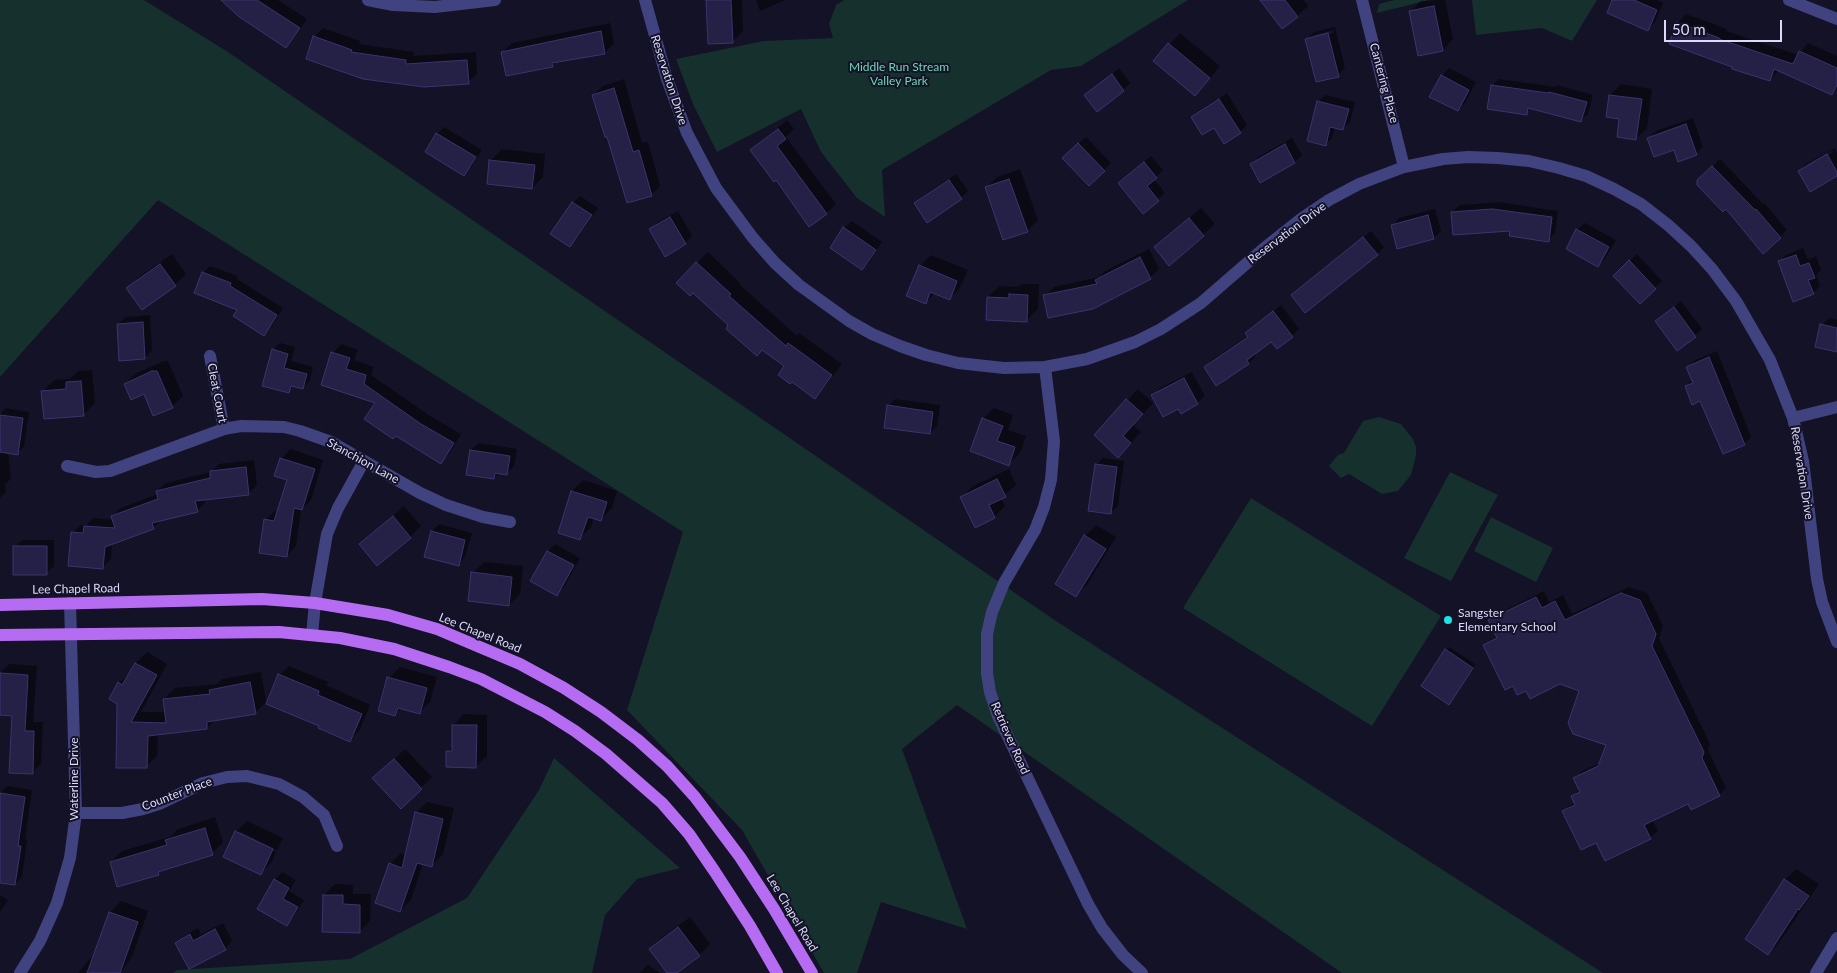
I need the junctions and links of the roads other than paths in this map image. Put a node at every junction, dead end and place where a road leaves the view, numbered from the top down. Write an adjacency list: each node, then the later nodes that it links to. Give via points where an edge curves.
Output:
1 (368, 0): 2 (street, via 435,7)
2 (495, 0)
3 (645, 0): 9 (street, Reservation Drive, via 676,107 700,161 731,211 775,263 800,286 872,334 926,355 979,366)
4 (1362, 0): 7 (street, Cantering Place)
5 (1789, 0): 6 (street)
6 (1837, 20)
7 (1404, 167): 9 (street, Reservation Drive, via 1359,184 1329,200 1262,250 1201,303 1161,329 1087,359); 11 (street, Reservation Drive, via 1468,157 1529,161 1586,176 1641,204 1691,246 1736,300 1770,360)
8 (210, 356): 12 (street, Cleat Court)
9 (1045, 367): 29 (street, Retriever Road, via 1054,440 1051,480 1035,530 1004,583 992,612 987,634 990,692 998,716 1088,904 1123,955)
10 (1837, 407): 11 (street)
11 (1793, 418): 22 (street, Reservation Drive, via 1803,461 1817,580)
12 (224, 429): 13 (street, Stanchion Lane, via 270,426 300,431 331,442); 14 (street, Stanchion Lane, via 110,471 96,472)
13 (364, 461): 15 (street, Stanchion Lane, via 446,505); 17 (street, via 327,534)
14 (67, 466)
15 (510, 522)
16 (70, 603): 17 (main road, Lee Chapel Road, via 262,599); 18 (main road, Lee Chapel Road); 19 (street, Waterline Drive)
17 (315, 603): 21 (street); 28 (main road, Lee Chapel Road, via 388,615 472,643 564,688 631,734 695,798 740,857)
18 (0, 604)
19 (71, 633): 20 (main road); 21 (main road, via 248,631); 23 (street, Waterline Drive)
20 (0, 635)
21 (312, 635): 27 (main road, via 394,649 449,667 512,694 575,731 662,803 689,834)
22 (1837, 642)
23 (76, 813): 24 (street, Counter Place, via 143,809 203,783 246,776 279,784 303,797 324,815); 26 (street, Waterline Drive, via 70,858 57,903 40,941)
24 (337, 846)
25 (1837, 938): 30 (street)
26 (20, 973)
27 (777, 973)
28 (812, 973)
29 (1142, 973)
30 (1816, 973)

